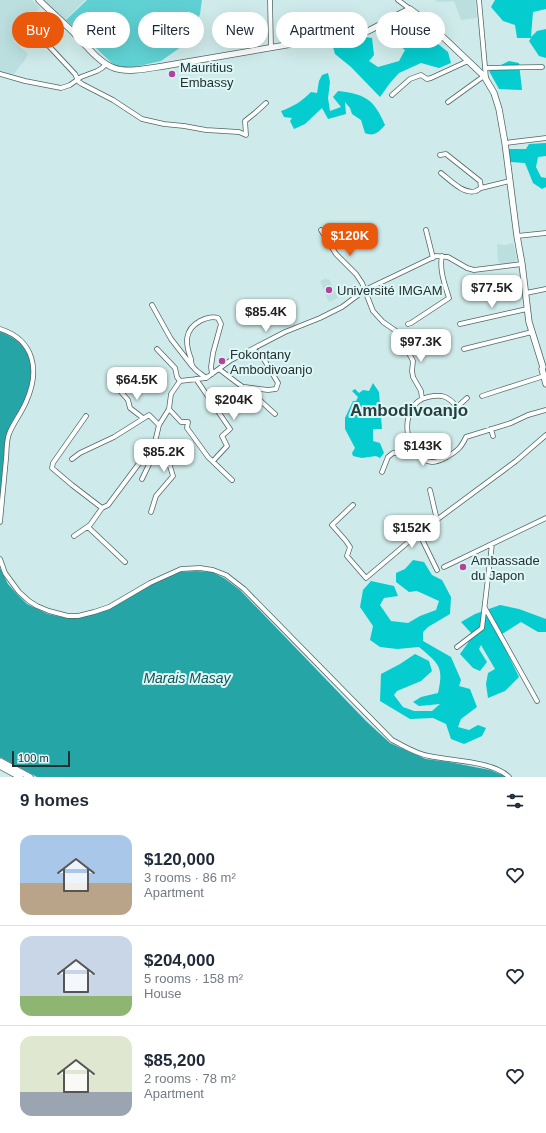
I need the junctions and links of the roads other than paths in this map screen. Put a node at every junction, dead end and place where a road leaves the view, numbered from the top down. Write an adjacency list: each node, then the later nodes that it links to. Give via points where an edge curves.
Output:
1 (270, 0): 7 (street)
2 (398, 0): 6 (street)
3 (405, 0): 6 (street)
4 (479, 0): 12 (street)
5 (41, 2): 10 (main road)
6 (410, 8): 7 (main road, via 368,31); 9 (main road)
7 (271, 47): 10 (main road, via 141,69 124,70)
8 (51, 48): 15 (street)
9 (468, 61): 14 (main road); 16 (street, via 431,78 427,79 421,75 410,79)
10 (106, 64): 15 (street)
11 (542, 67): 12 (street)
12 (486, 68): 14 (street)
13 (0, 74): 15 (street, via 61,88)
14 (485, 77): 17 (street); 20 (main road, via 496,98)
15 (78, 79): 18 (street, via 82,84 142,119 206,130 239,132 246,135 244,121)
16 (392, 95)
17 (448, 102)
18 (266, 103)
19 (546, 138): 20 (street)
20 (504, 143): 23 (main road)
21 (440, 155): 24 (street, via 446,154 480,181)
22 (442, 173): 24 (street, via 464,190 470,192)
23 (510, 181): 24 (street); 28 (main road)
24 (481, 188)
25 (321, 230): 33 (street, via 336,254 356,274)
26 (426, 230): 30 (street)
27 (546, 233): 28 (street)
28 (517, 236): 31 (main road)
29 (442, 256): 30 (street); 31 (street, via 474,270); 37 (street, via 442,273 449,298)
30 (433, 258): 33 (street)
31 (522, 264): 34 (main road)
32 (546, 289): 34 (street)
33 (365, 290): 42 (street, via 342,307); 56 (street, via 373,311 399,334 407,348 413,361 413,377)
34 (526, 293): 36 (main road)
35 (152, 306): 45 (street, via 171,339)
36 (527, 309): 38 (street); 40 (main road)
37 (408, 324)
38 (460, 324)
39 (0, 329): 81 (street, via 23,341 32,355 34,373 26,403 9,434)
40 (532, 332): 43 (street); 44 (main road)
41 (157, 349): 51 (street, via 174,368)
42 (253, 349): 46 (street); 53 (street, via 262,356 278,383 276,389 268,390)
43 (464, 350)
44 (544, 366): 48 (main road)
45 (194, 368): 47 (street, via 187,350 188,333 193,326 206,318 218,318 221,324 213,353); 49 (street)
46 (219, 369): 47 (street); 53 (street)
47 (212, 374): 49 (street)
48 (544, 376): 52 (main road); 55 (street)
49 (206, 378): 50 (street)
50 (196, 379): 51 (street); 71 (street, via 230,429 222,436 227,446)
51 (180, 381): 58 (street, via 171,394)
52 (546, 384)
53 (245, 387): 60 (street)
54 (121, 392): 62 (street, via 128,400 130,408)
55 (482, 396)
56 (422, 398): 57 (street, via 447,397 457,407); 69 (street, via 412,407 408,416 408,435)
57 (467, 398)
58 (169, 409): 63 (street); 71 (street, via 181,422 188,422 187,428)
59 (546, 410): 64 (street)
60 (275, 414)
61 (86, 416): 77 (street, via 52,468)
62 (143, 418): 63 (street, via 149,415); 70 (street)
63 (160, 425): 67 (street)
64 (491, 429): 65 (street); 69 (street, via 466,437 462,446 453,454 440,460 432,462)
65 (493, 436)
66 (546, 436): 80 (street)
67 (155, 442): 68 (street); 77 (street, via 108,505)
68 (157, 448): 73 (street); 78 (street, via 167,445 169,463 174,476 156,496)
69 (415, 452): 72 (street, via 393,453 388,457)
70 (72, 459)
71 (213, 461): 74 (street)
72 (382, 472)
73 (142, 479)
74 (232, 480)
75 (430, 490): 80 (street)
76 (354, 505): 83 (street, via 332,525 350,547 346,556 366,578)
77 (102, 508): 82 (street)
78 (151, 512)
79 (546, 518): 85 (street)
80 (437, 520): 83 (street)
81 (0, 522)
82 (88, 527): 84 (street); 87 (street)
83 (420, 533): 89 (street)
84 (74, 536)
85 (492, 544): 88 (street); 90 (street)
86 (0, 559): 97 (street, via 5,573 29,601 49,611 68,616 109,607 150,583 181,569 200,568 226,575 244,589 392,740 427,756 492,767)
87 (125, 562)
88 (444, 567)
89 (437, 570)
90 (484, 608): 91 (street, via 482,628); 92 (street)
91 (457, 647)
92 (537, 701)
93 (0, 761): 96 (main road)
94 (0, 766): 95 (main road)
95 (20, 777)
96 (30, 777)
97 (510, 777)

